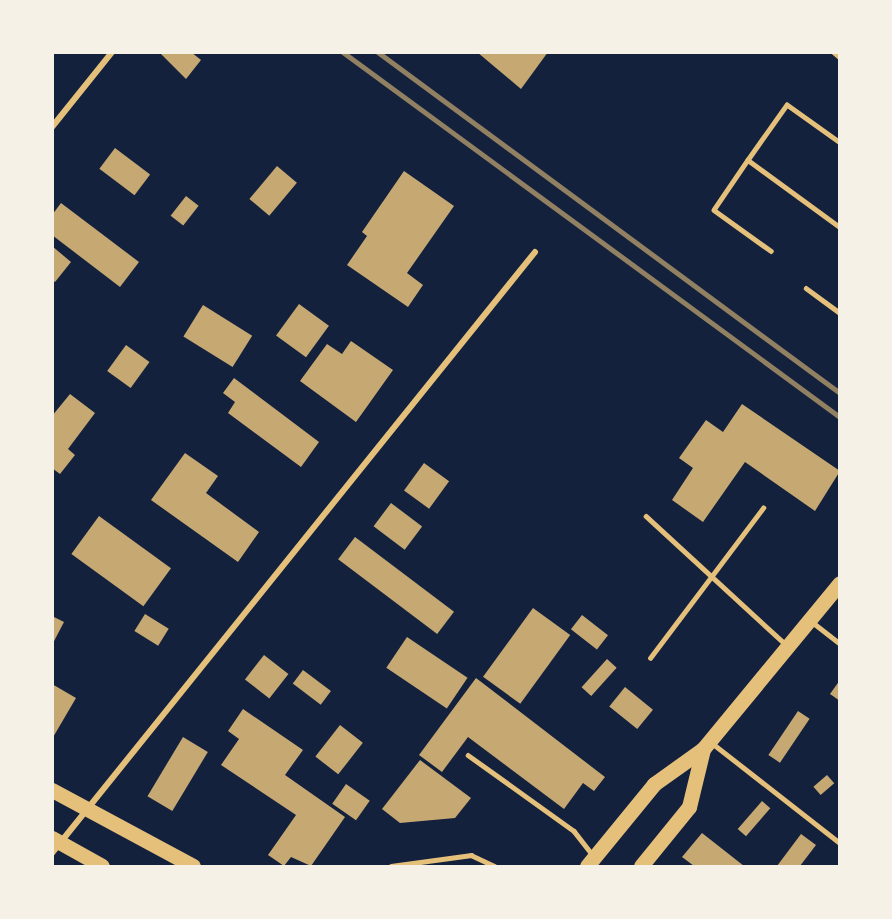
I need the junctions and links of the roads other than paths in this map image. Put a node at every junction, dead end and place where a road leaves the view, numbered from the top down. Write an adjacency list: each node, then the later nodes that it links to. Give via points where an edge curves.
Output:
1 (112, 52): 4 (street)
2 (834, 52): 3 (street)
3 (840, 57)
4 (52, 127)
5 (840, 143): 6 (lane, via 787,105)
6 (748, 160): 7 (lane); 8 (lane, via 714,210)
7 (840, 227)
8 (771, 251)
9 (535, 252): 23 (street)
10 (806, 288): 11 (lane)
11 (840, 313)
12 (763, 508): 14 (lane)
13 (646, 516): 14 (lane)
14 (711, 576): 18 (lane); 19 (lane)
15 (840, 583): 16 (main road)
16 (809, 620): 17 (lane); 18 (main road)
17 (840, 644)
18 (787, 646): 20 (main road)
19 (650, 658)
20 (707, 745): 24 (lane); 26 (main road, via 654,784); 31 (main road, via 689,807)
21 (468, 755): 26 (lane, via 574,831)
22 (52, 790): 23 (main road)
23 (88, 811): 25 (street); 28 (main road)
24 (840, 843)
25 (55, 844): 27 (main road)
26 (591, 862)
27 (102, 867)
28 (193, 867)
29 (392, 867): 30 (lane, via 471,855)
30 (495, 867)
31 (641, 867)

